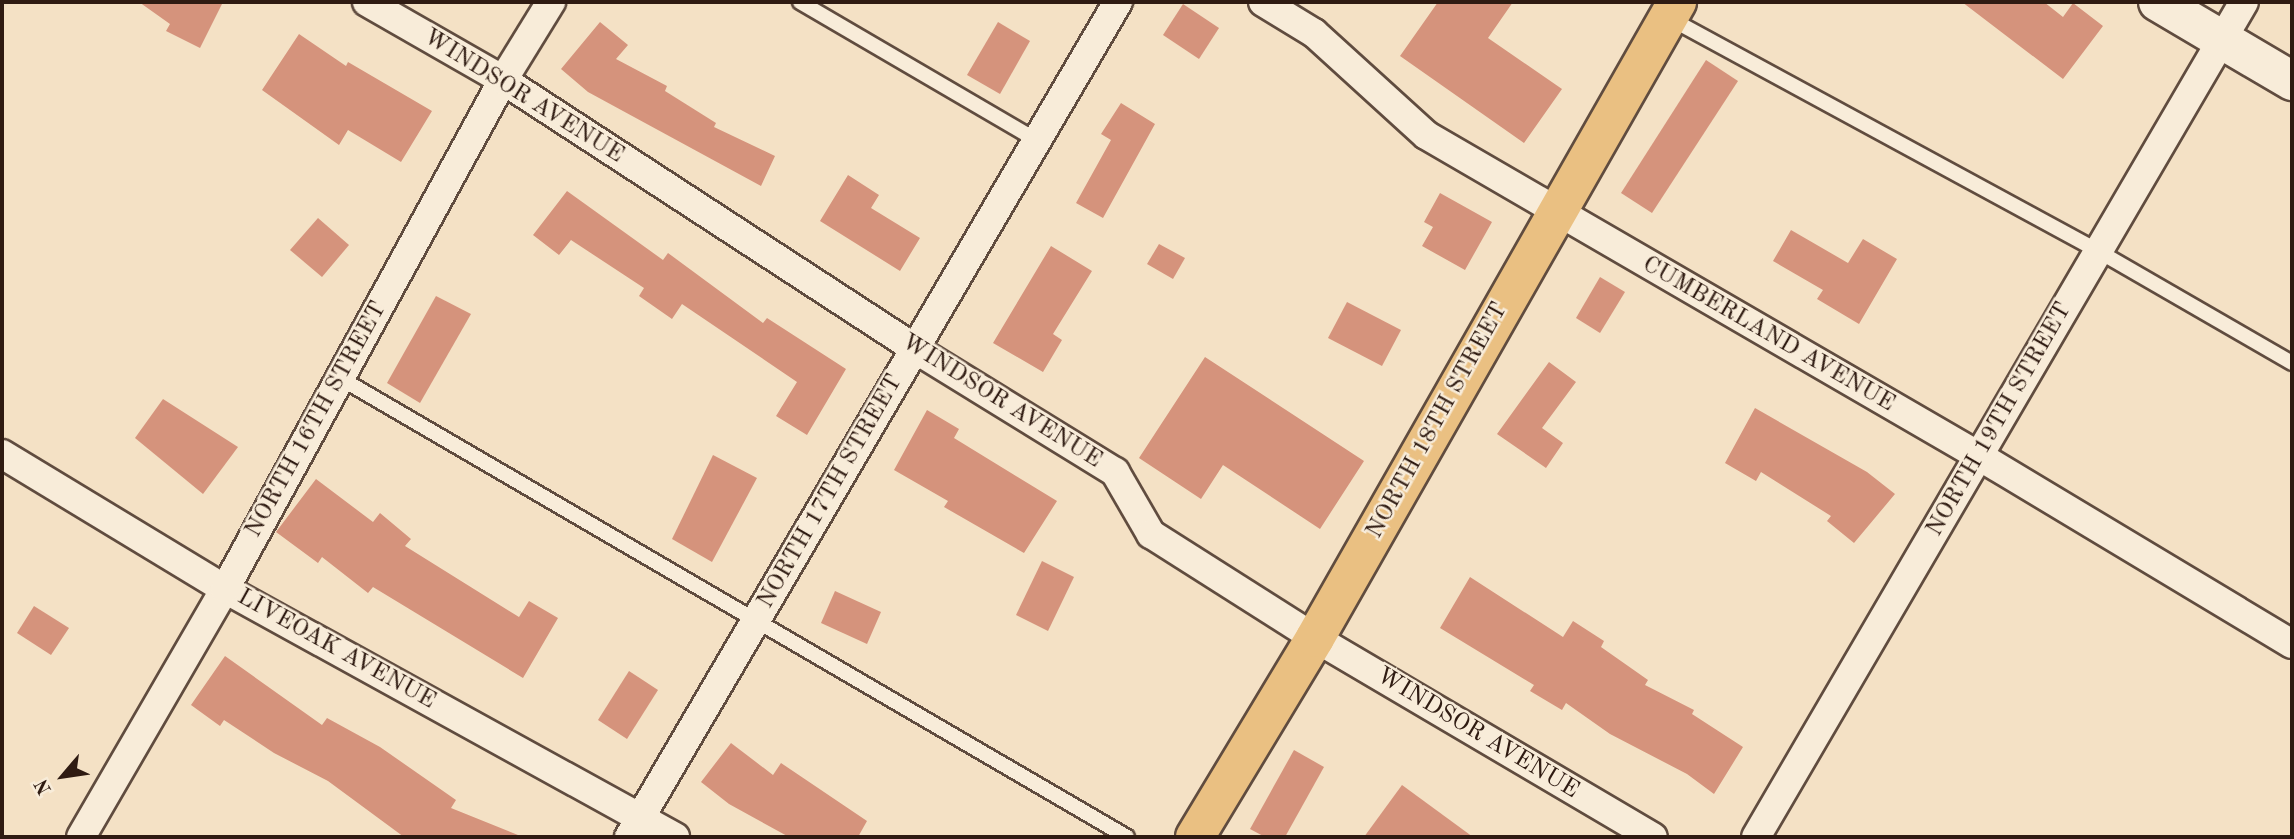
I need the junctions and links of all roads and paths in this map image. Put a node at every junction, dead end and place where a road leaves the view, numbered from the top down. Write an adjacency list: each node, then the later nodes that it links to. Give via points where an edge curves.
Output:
1 (367, 2): 10 (street, WINDSOR AVENUE)
2 (551, 2): 10 (street, NORTH 16TH STREET)
3 (800, 2): 12 (lane)
4 (1118, 2): 12 (street, NORTH 17TH STREET)
5 (1263, 2): 13 (street, CUMBERLAND AVENUE, via 1314,33 1426,135)
6 (2158, 2): 9 (street)
7 (2244, 2): 9 (street, NORTH 19TH STREET)
8 (1673, 9): 13 (main road, NORTH 18TH STREET); 14 (lane)
9 (2222, 39): 11 (street); 14 (street, NORTH 19TH STREET)
10 (503, 80): 15 (street, WINDSOR AVENUE); 17 (street, NORTH 16TH STREET)
11 (2292, 81)
12 (1036, 140): 15 (street, NORTH 17TH STREET)
13 (1555, 213): 19 (street, CUMBERLAND AVENUE); 22 (main road, NORTH 18TH STREET)
14 (2098, 251): 16 (lane); 19 (street, NORTH 19TH STREET)
15 (915, 349): 21 (street, NORTH 17TH STREET); 22 (street, WINDSOR AVENUE, via 1115,472 1152,534)
16 (2292, 363)
17 (340, 379): 20 (street, NORTH 16TH STREET); 21 (lane)
18 (2, 454): 20 (street, LIVEOAK AVENUE)
19 (1979, 456): 23 (street, CUMBERLAND AVENUE); 30 (street, NORTH 19TH STREET)
20 (226, 589): 24 (street, LIVEOAK AVENUE); 25 (street, NORTH 16TH STREET)
21 (755, 621): 24 (street, NORTH 17TH STREET); 27 (lane)
22 (1315, 638): 28 (main road, NORTH 18TH STREET); 29 (street, WINDSOR AVENUE)
23 (2292, 644)
24 (635, 827): 26 (street, LIVEOAK AVENUE)
25 (80, 837)
26 (675, 837)
27 (1127, 837)
28 (1195, 837)
29 (1653, 837)
30 (1756, 837)

